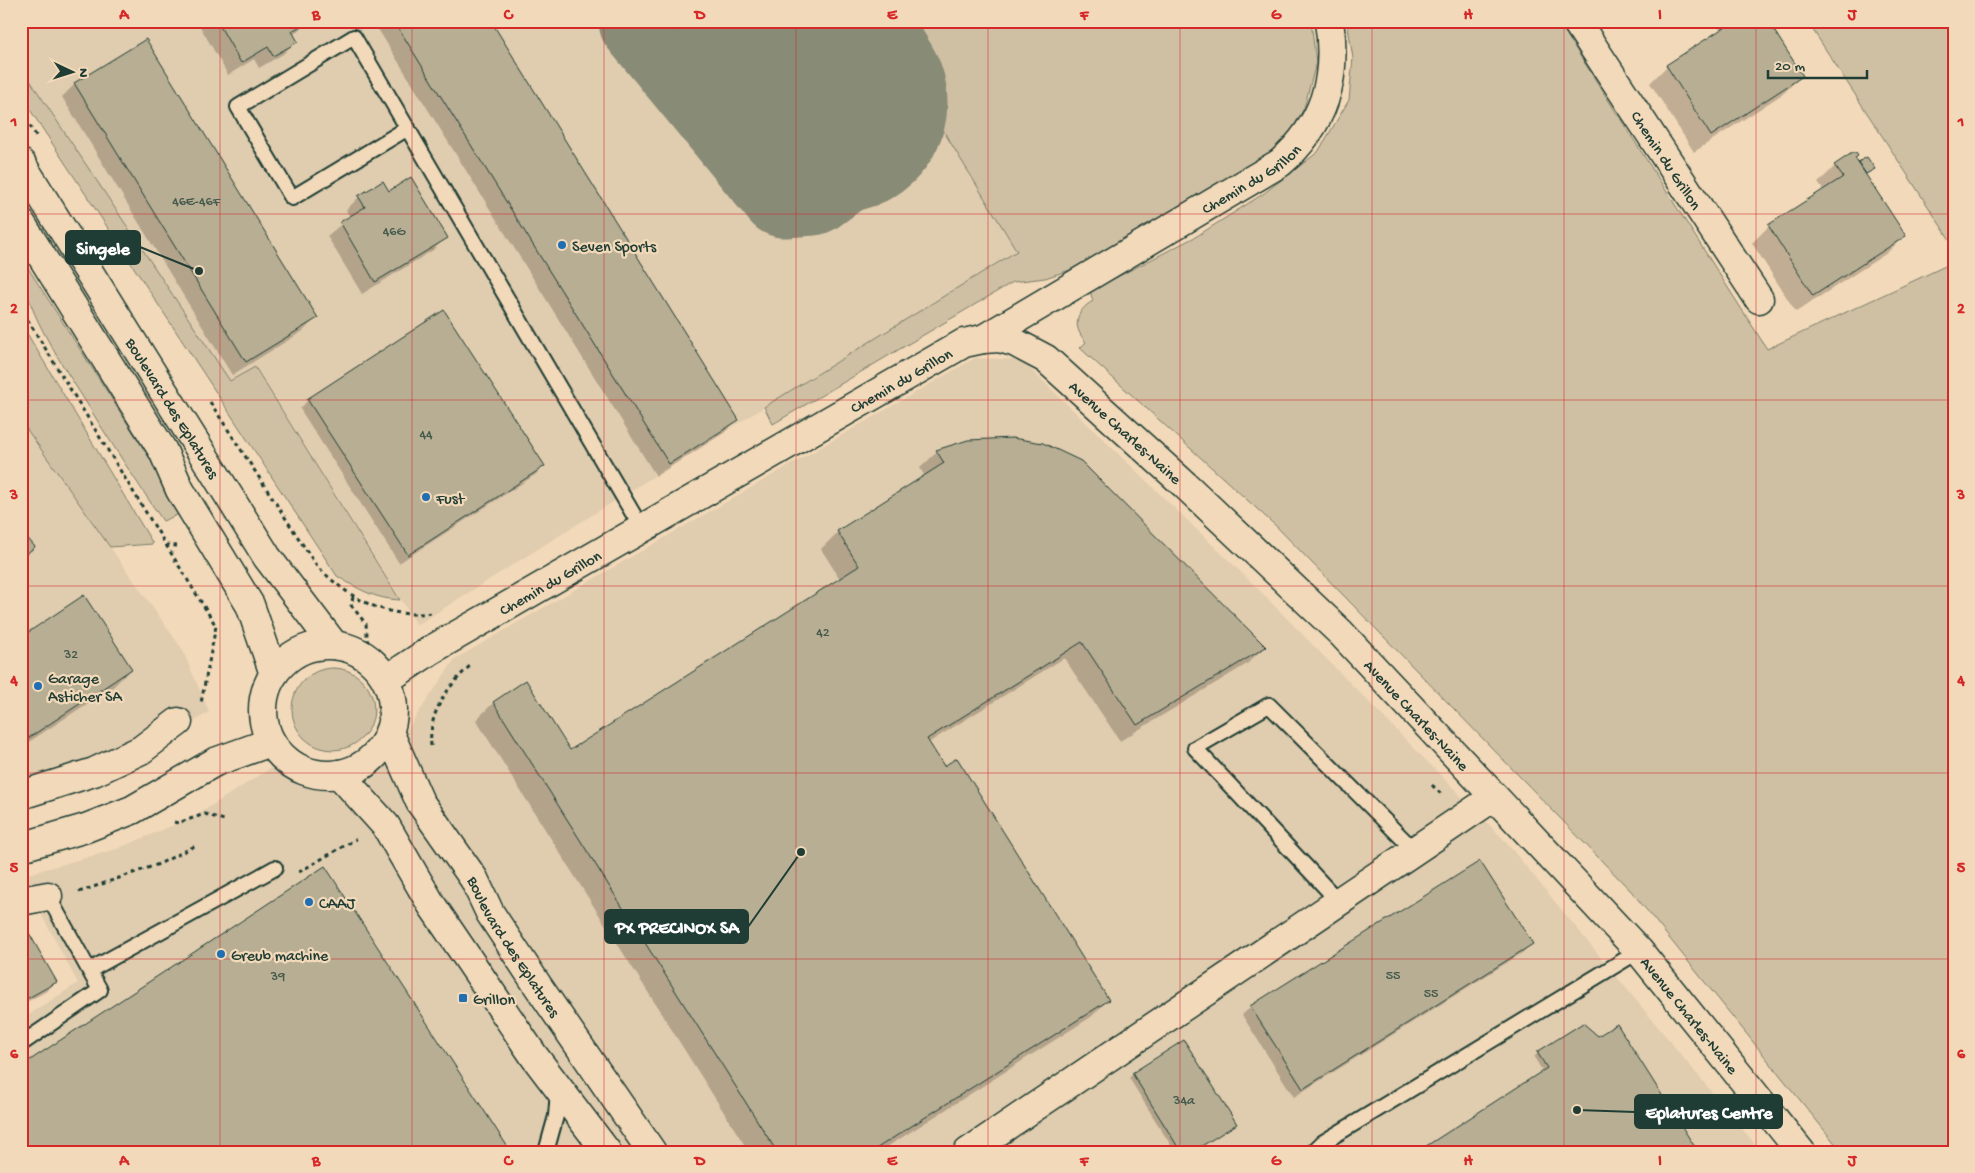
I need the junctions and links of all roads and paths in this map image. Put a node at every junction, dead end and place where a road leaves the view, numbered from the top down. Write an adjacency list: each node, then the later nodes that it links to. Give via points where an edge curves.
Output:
1 (1329, 21): 8 (street, Chemin du Grillon, via 1332,42 1327,95 1316,121 1299,147 1280,164)
2 (1576, 21): 6 (street, Chemin du Grillon)
3 (408, 128): 3 (lane, via 354,37 238,107 292,198); 9 (lane)
4 (21, 163): 13 (street, Boulevard des Eplatures, via 267,557)
5 (21, 223): 11 (street, Boulevard des Eplatures, via 163,451 180,490)
6 (1759, 299)
7 (21, 305): 10 (path)
8 (983, 339): 9 (street, Chemin du Grillon, via 964,343); 23 (street, Avenue Charles-Naine, via 999,338 1014,342 1046,359 1060,371 1340,634)
9 (642, 530): 15 (street, Chemin du Grillon, via 431,650)
10 (166, 545): 11 (path); 17 (path, via 216,626)
11 (215, 550): 16 (street, Boulevard des Eplatures, via 250,606)
12 (434, 612): 15 (path, via 416,615 394,611 371,606 353,597 351,605 366,624)
13 (334, 645): 15 (street, via 359,652); 16 (street, via 320,645 294,654)
14 (474, 662): 20 (path, via 456,678 441,699 430,725)
15 (378, 670): 18 (street, via 393,706)
16 (274, 674): 19 (street, via 264,698 263,713)
17 (189, 716): 22 (street, via 141,750 94,772)
18 (389, 732): 21 (street, via 383,744 364,764); 38 (street, Boulevard des Eplatures, via 420,802 474,879 490,913 538,986)
19 (271, 742): 21 (street, via 300,769); 26 (street, via 215,762 132,810)
20 (432, 752)
21 (339, 774): 35 (street, via 386,826 431,904 534,1056)
22 (21, 795)
23 (1494, 797): 27 (street); 32 (street, Avenue Charles-Naine)
24 (364, 835): 28 (path, via 299,872 291,859)
25 (197, 845): 29 (path, via 117,880 73,893)
26 (21, 848)
27 (1415, 851): 31 (street); 31 (lane, via 1269,705 1195,748)
28 (275, 868): 33 (lane)
29 (48, 896): 30 (street); 33 (lane)
30 (21, 901)
31 (1339, 902): 39 (street)
32 (1639, 952): 40 (lane, via 1322,1143); 41 (street, Avenue Charles-Naine)
33 (90, 970): 34 (lane, via 100,990)
34 (21, 1044)
35 (558, 1085): 36 (lane, via 556,1116); 37 (street)
36 (546, 1152)
37 (608, 1152)
38 (652, 1152)
39 (968, 1152)
40 (1313, 1152)
41 (1801, 1152)

